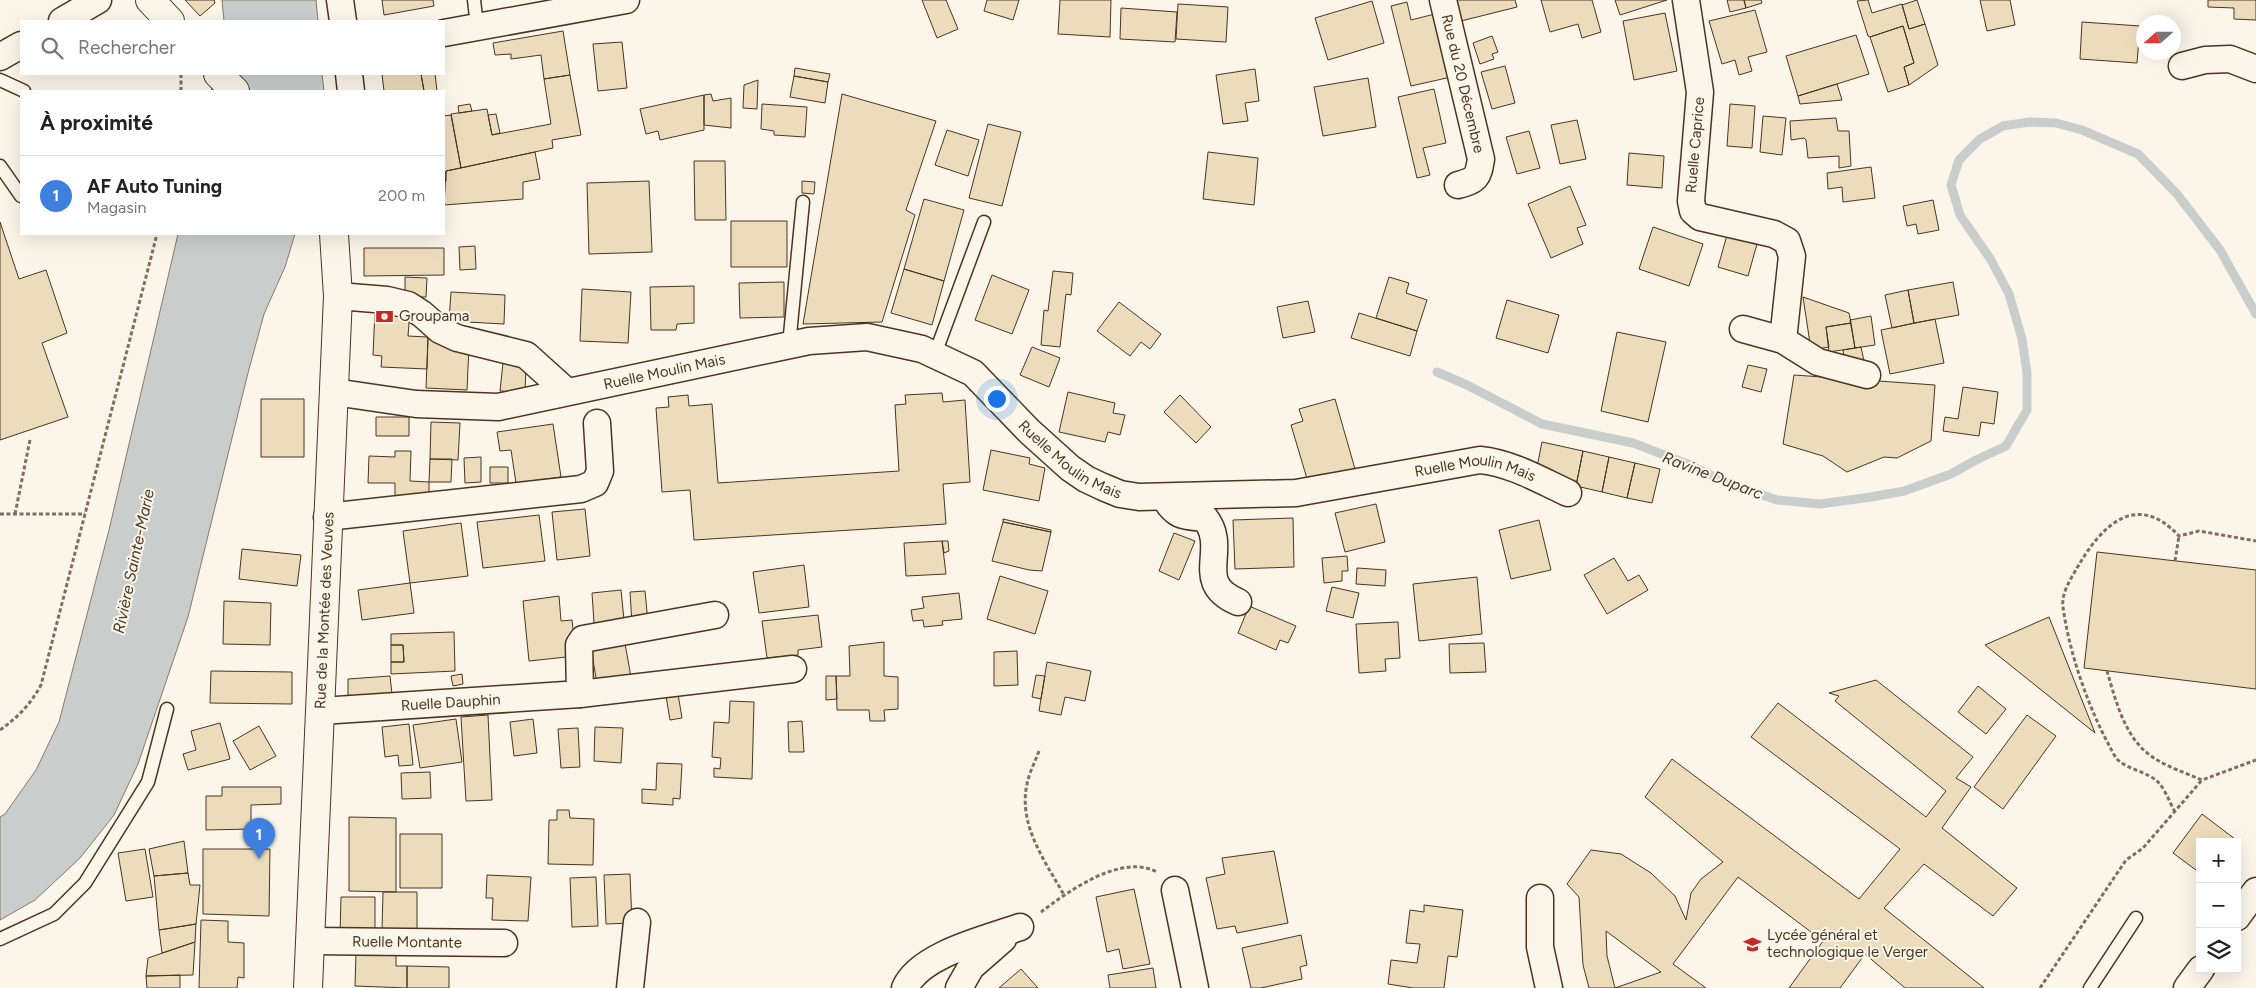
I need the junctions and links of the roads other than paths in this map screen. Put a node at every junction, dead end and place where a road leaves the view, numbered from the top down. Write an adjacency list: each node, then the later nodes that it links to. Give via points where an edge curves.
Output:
1 (98, 0): 8 (street)
2 (150, 0): 9 (main road)
3 (340, 0): 10 (street)
4 (474, 0): 11 (lane)
5 (626, 0): 11 (street)
6 (1443, 0): 22 (street, Rue du 20 Décembre, via 1481,159 1478,174 1472,182)
7 (1686, 0): 29 (street, Ruelle Caprice, via 1700,92 1691,201 1693,211 1700,217 1774,234 1787,241 1792,256)
8 (64, 20)
9 (169, 20)
10 (343, 20)
11 (477, 26): 12 (street)
12 (445, 33)
13 (4, 58): 18 (lane)
14 (2182, 66): 15 (street, via 2205,60 2230,59)
15 (2256, 69)
16 (219, 75): 19 (main road)
17 (349, 75): 20 (street)
18 (23, 90)
19 (234, 90)
20 (351, 90)
21 (0, 166): 23 (lane)
22 (1458, 185)
23 (20, 195)
24 (803, 202): 30 (lane)
25 (984, 222): 31 (lane)
26 (334, 235): 27 (main road, Rue de la Montée des Veuves)
27 (338, 296): 33 (street, via 408,305 448,334 526,355); 34 (main road, Rue de la Montée des Veuves)
28 (1743, 329): 29 (street)
29 (1783, 340): 32 (street, via 1818,362)
30 (789, 345): 31 (street, Ruelle Moulin Mais, via 867,337 922,348); 33 (street, Ruelle Moulin Mais)
31 (935, 354): 37 (street, Ruelle Moulin Mais, via 973,373 1029,431 1086,479 1120,494)
32 (1867, 375)
33 (566, 391): 34 (street, Ruelle Moulin Mais, via 498,407 416,404)
34 (334, 392): 38 (main road, Rue de la Montée des Veuves)
35 (597, 423): 38 (street, via 600,471 595,483 581,489)
36 (1568, 493): 37 (street, Ruelle Moulin Mais, via 1512,468 1480,460 1296,493)
37 (1164, 497): 39 (street, via 1169,507 1180,516 1205,518 1212,527 1213,580 1224,596)
38 (327, 517): 44 (main road, Rue de la Montée des Veuves)
39 (1238, 602)
40 (715, 615): 42 (street, via 583,639 579,645)
41 (793, 669): 42 (street, Ruelle Dauphin)
42 (580, 694): 44 (street, Ruelle Dauphin)
43 (167, 709): 51 (lane, via 148,782 85,883 54,914)
44 (321, 711): 52 (main road, Rue de la Montée des Veuves)
45 (1175, 890): 59 (street)
46 (2256, 891): 48 (street)
47 (1540, 898): 60 (street, via 1540,947)
48 (2241, 912)
49 (2136, 918): 61 (lane)
50 (637, 922): 56 (street)
51 (0, 939)
52 (311, 941): 53 (street, Ruelle Montante); 55 (main road, Rue de la Montée des Veuves)
53 (504, 943)
54 (2198, 973): 62 (street)
55 (308, 988)
56 (630, 988)
57 (905, 988): 58 (street, via 920,968 936,957 1020,927 971,967)
58 (959, 988)
59 (1195, 988)
60 (1549, 988)
61 (2090, 988)
62 (2187, 988)

